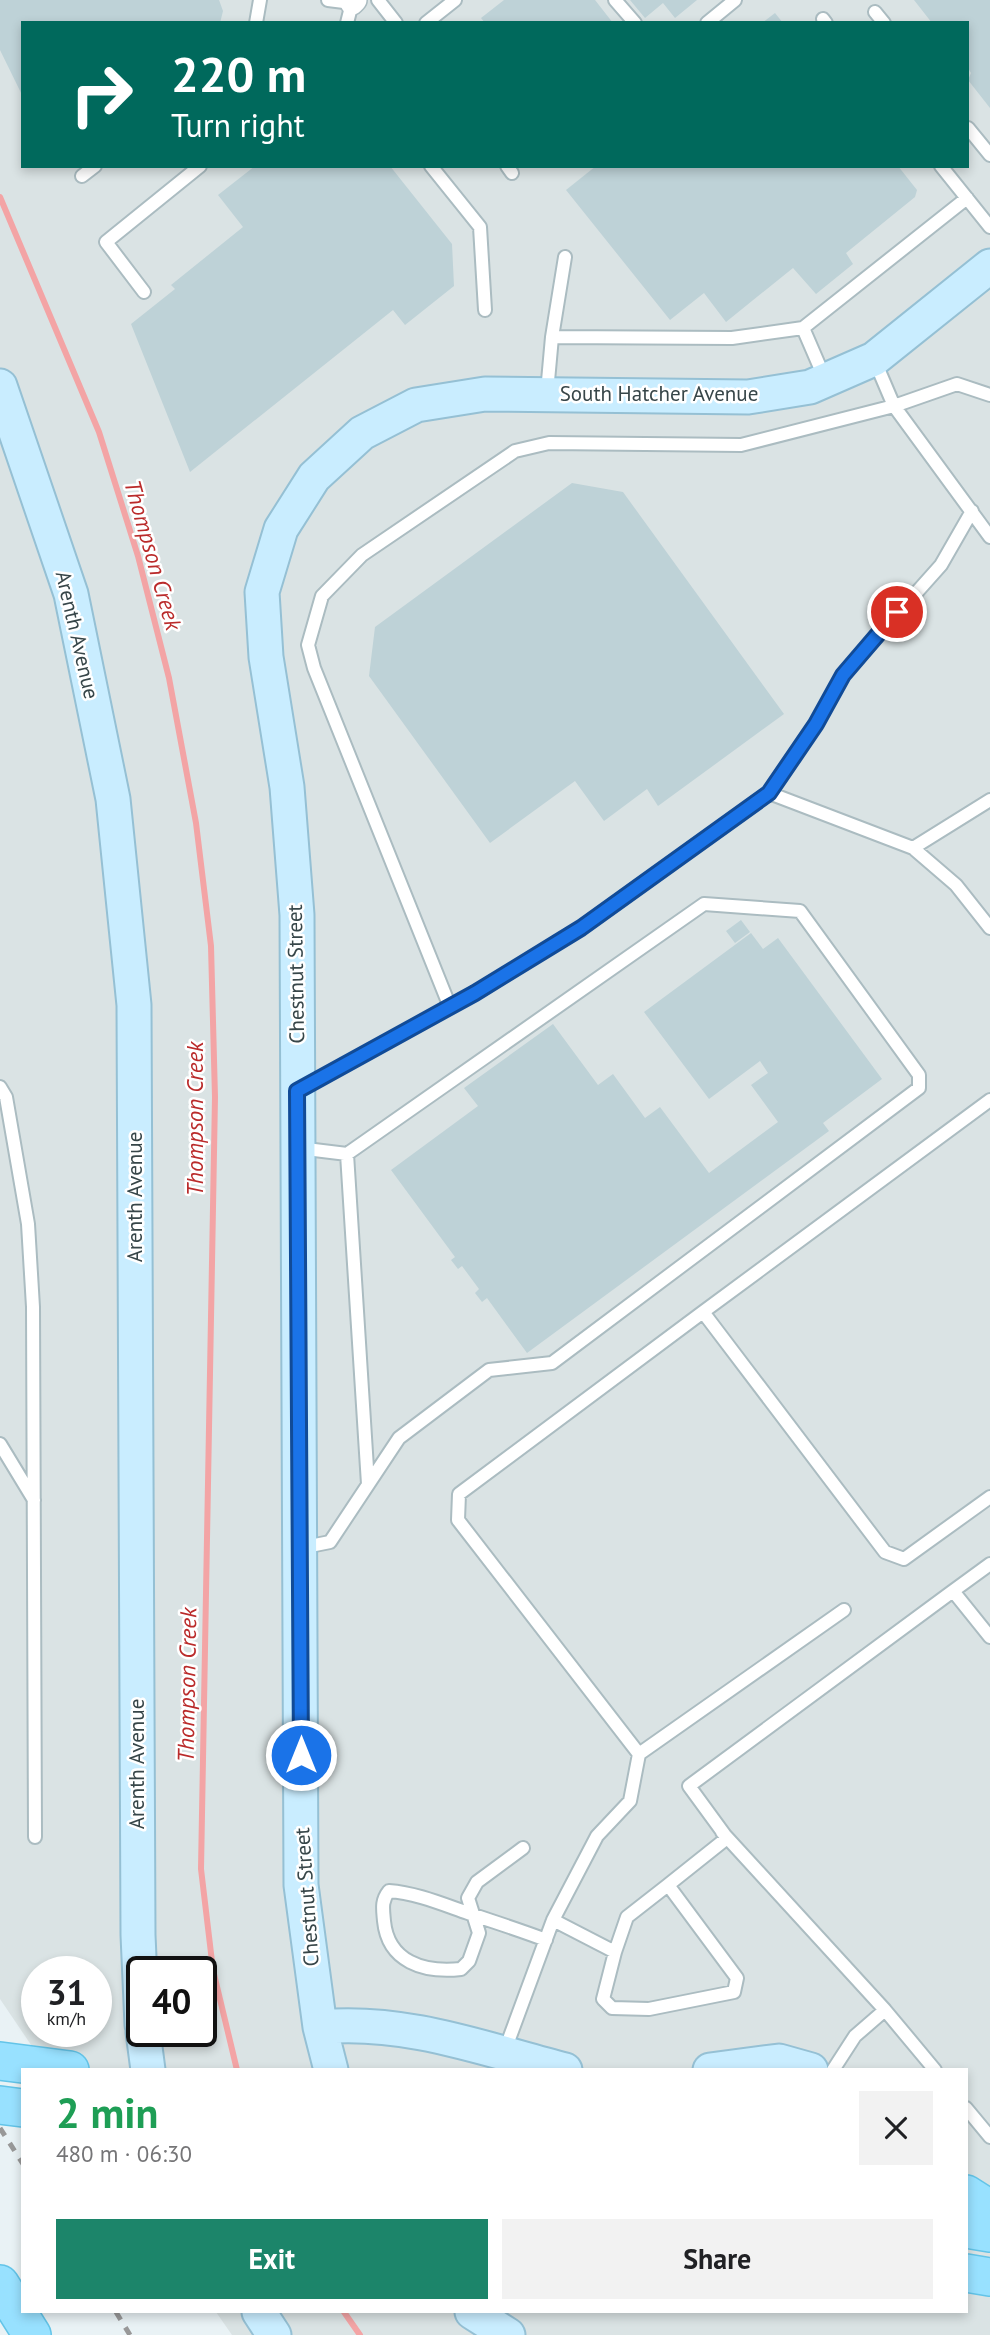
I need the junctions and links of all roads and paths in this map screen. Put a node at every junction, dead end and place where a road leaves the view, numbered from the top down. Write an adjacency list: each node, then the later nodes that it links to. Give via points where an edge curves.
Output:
1 (260, 0): 9 (lane)
2 (328, 0): 7 (lane)
3 (378, 0): 10 (lane)
4 (456, 0): 11 (lane)
5 (615, 0): 12 (lane)
6 (735, 0): 13 (lane)
7 (351, 9)
8 (875, 12): 14 (lane)
9 (256, 21)
10 (394, 21)
11 (429, 21)
12 (633, 21)
13 (709, 21)
14 (882, 21)
15 (969, 129): 16 (lane)
16 (990, 155)
17 (92, 168): 21 (lane)
18 (198, 168): 26 (lane, via 106,242)
19 (433, 168): 27 (lane, via 480,227)
20 (943, 168): 22 (lane)
21 (82, 176)
22 (967, 198): 23 (lane); 28 (lane)
23 (990, 227)
24 (565, 257): 29 (lane)
25 (990, 266): 30 (street, South Hatcher Avenue)
26 (144, 292)
27 (485, 310)
28 (803, 328): 29 (lane, via 732,338); 31 (lane)
29 (552, 337): 33 (lane)
30 (874, 359): 31 (street, South Hatcher Avenue); 35 (lane)
31 (825, 380): 33 (street, South Hatcher Avenue, via 810,387 748,397)
32 (0, 386): 68 (street, Arenth Avenue, via 71,594 113,799 134,1005)
33 (547, 395): 36 (street, South Hatcher Avenue, via 485,394 416,405 362,433)
34 (990, 395): 35 (lane, via 957,384)
35 (894, 406): 37 (lane); 43 (lane, via 741,445 549,443 515,452 362,555 322,596 308,645 314,668)
36 (314, 477): 45 (street, Chestnut Street, via 281,529 262,592 266,657 287,787 296,902)
37 (972, 511): 38 (lane); 39 (lane, via 940,565 843,675)
38 (990, 537)
39 (769, 793): 41 (lane); 43 (lane, via 581,928)
40 (990, 800): 41 (lane)
41 (913, 848): 42 (lane, via 956,885)
42 (990, 928)
43 (450, 1007): 45 (lane)
44 (0, 1087): 53 (lane, via 6,1097 28,1224)
45 (297, 1091): 47 (street, Chestnut Street)
46 (990, 1100): 49 (lane)
47 (297, 1148): 48 (lane); 54 (street, Chestnut Street)
48 (347, 1154): 51 (lane); 51 (lane, via 704,904 800,911 919,1075 919,1088 552,1363 489,1370 399,1438)
49 (704, 1312): 52 (lane, via 885,1552 904,1559); 59 (lane, via 459,1494 458,1520)
50 (0, 1444): 53 (lane)
51 (368, 1484): 54 (lane, via 330,1542)
52 (990, 1497)
53 (34, 1500): 61 (lane)
54 (299, 1548): 70 (street, Chestnut Street, via 302,1885)
55 (990, 1564): 56 (lane)
56 (953, 1591): 58 (lane); 60 (lane, via 689,1786)
57 (844, 1610): 59 (lane)
58 (990, 1637)
59 (639, 1754): 65 (lane, via 630,1801 597,1836)
60 (722, 1832): 63 (lane, via 727,1838); 69 (lane)
61 (36, 1837)
62 (523, 1848): 64 (lane, via 477,1882 468,1898)
63 (668, 1885): 67 (lane, via 627,1917); 67 (lane, via 737,1978 733,1992 649,2009 612,2008 603,1998)
64 (471, 1914): 64 (lane, via 403,1892 389,1891 383,1899 385,1934 393,1952 432,1968 461,1969 470,1961 479,1933); 66 (lane)
65 (553, 1920): 66 (lane); 67 (lane)
66 (546, 1940): 72 (lane)
67 (615, 1952)
68 (139, 1956)
69 (885, 2010): 80 (lane, via 855,2036); 81 (lane)
70 (320, 2027): 72 (street, via 401,2028); 76 (street, Chestnut Street)
71 (145, 2047): 75 (street)
72 (503, 2054): 77 (street)
73 (0, 2061): 74 (main road)
74 (54, 2068)
75 (148, 2068)
76 (330, 2068)
77 (557, 2068)
78 (725, 2068): 79 (street, via 779,2061)
79 (804, 2068)
80 (834, 2068)
81 (932, 2068)
82 (0, 2105): 83 (main road)
83 (21, 2108)
84 (968, 2110): 85 (lane)
85 (990, 2137)
86 (968, 2195): 87 (main road)
87 (990, 2209)
88 (968, 2229): 89 (main road)
89 (990, 2233)
90 (968, 2273): 91 (main road)
91 (990, 2277)
92 (0, 2284): 95 (main road)
93 (260, 2313): 96 (street)
94 (474, 2313): 97 (street)
95 (32, 2335)
96 (274, 2335)
97 (508, 2335)

